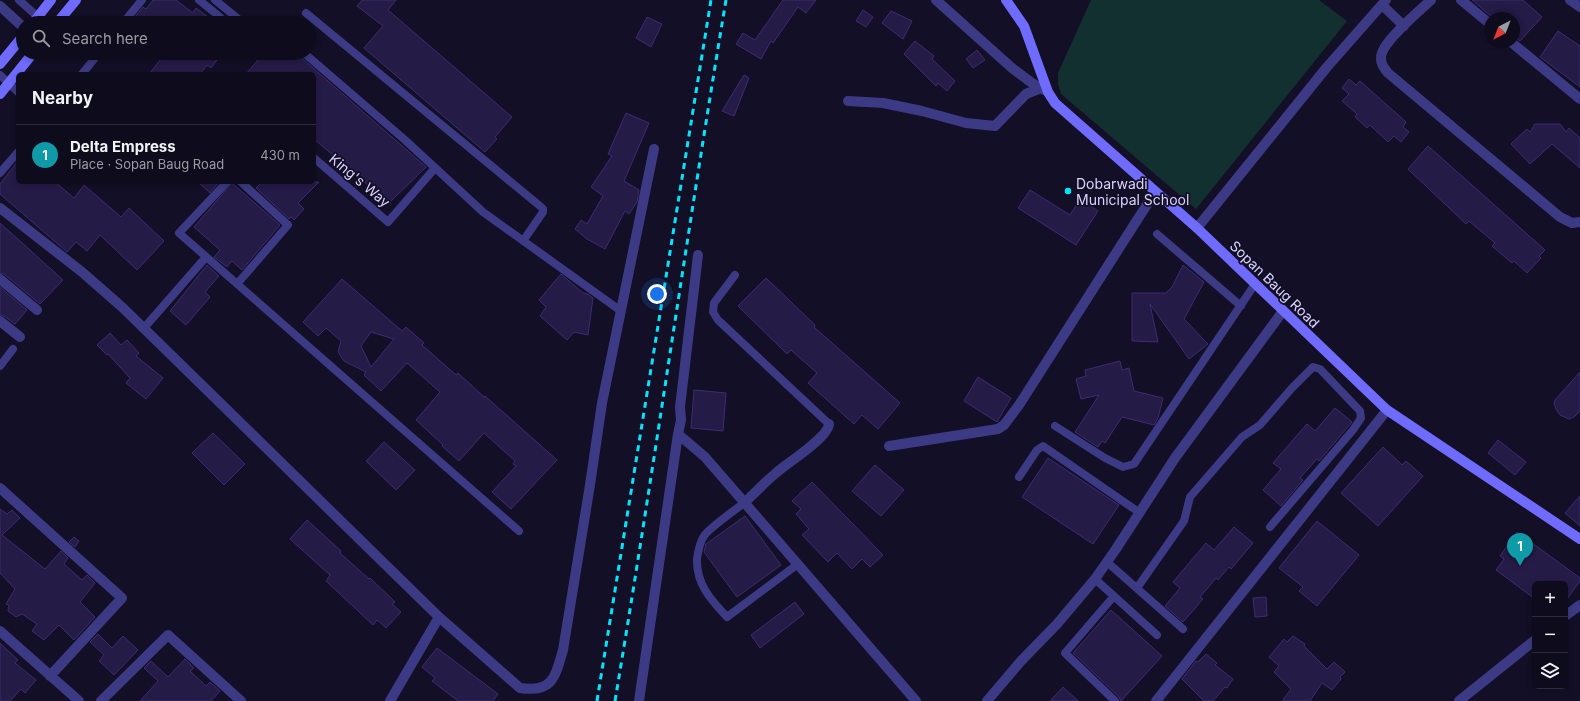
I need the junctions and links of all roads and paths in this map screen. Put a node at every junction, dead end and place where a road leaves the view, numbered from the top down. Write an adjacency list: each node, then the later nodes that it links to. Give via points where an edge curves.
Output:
1 (18, 0): 16 (lane)
2 (51, 0): 17 (street)
3 (76, 0): 18 (street)
4 (142, 0): 19 (lane)
5 (199, 0): 20 (lane)
6 (215, 0): 21 (lane)
7 (936, 0): 39 (street, via 1012,68)
8 (1006, 0): 39 (street, Sopan Baug Road, via 1024,26)
9 (1431, 0): 26 (street)
10 (1461, 0): 23 (street)
11 (1570, 0): 14 (street)
12 (1384, 3): 26 (street); 53 (street, via 1326,67)
13 (0, 6): 24 (street)
14 (1580, 7)
15 (306, 13): 22 (lane)
16 (32, 16)
17 (38, 16)
18 (63, 16)
19 (129, 16)
20 (219, 16)
21 (235, 16)
22 (310, 16)
23 (1484, 19)
24 (16, 21)
25 (316, 21): 55 (lane, via 543,209)
26 (1404, 26): 52 (street, via 1387,44 1382,54 1382,66 1388,73 1560,218 1572,223)
27 (16, 45): 32 (street)
28 (1518, 48): 41 (street)
29 (27, 60): 33 (street)
30 (93, 60): 34 (lane)
31 (312, 60): 46 (lane)
32 (0, 64)
33 (17, 72)
34 (84, 72)
35 (16, 73): 37 (street)
36 (0, 75): 37 (lane)
37 (8, 83): 38 (lane); 40 (street)
38 (16, 90)
39 (1044, 90): 42 (street, via 1026,94 995,126 966,123 882,103); 50 (street, Sopan Baug Road, via 1055,103)
40 (0, 94)
41 (1580, 99)
42 (848, 101)
43 (654, 149): 64 (street)
44 (16, 154): 47 (lane)
45 (316, 160): 46 (lane, King's Way, via 388,222)
46 (435, 168): 55 (lane, via 483,212)
47 (0, 174)
48 (225, 184): 57 (lane, via 179,233)
49 (243, 184): 60 (lane, via 288,225)
50 (1155, 192): 53 (street, Sopan Baug Road); 75 (street, via 1024,398 1004,425 998,429)
51 (0, 208): 67 (street, via 82,272)
52 (1580, 222)
53 (1197, 228): 61 (street, Sopan Baug Road)
54 (1157, 234): 62 (lane)
55 (523, 241): 64 (lane)
56 (698, 255): 74 (street)
57 (206, 256): 60 (lane); 67 (lane)
58 (735, 275): 72 (lane, via 714,303 713,312 718,320)
59 (0, 279): 63 (street)
60 (237, 284): 81 (lane)
61 (1255, 284): 62 (lane); 65 (street, Sopan Baug Road)
62 (1241, 306): 73 (lane, via 1134,464 1123,467)
63 (37, 310)
64 (621, 311): 90 (street, via 602,403 563,650 556,673 548,684 534,690 520,688)
65 (1283, 311): 71 (street, Sopan Baug Road); 79 (street, via 1175,458)
66 (0, 321): 68 (street)
67 (144, 328): 90 (street)
68 (20, 338)
69 (13, 349): 70 (lane)
70 (0, 366)
71 (1387, 410): 82 (street, Sopan Baug Road); 106 (street)
72 (829, 424): 78 (street, via 828,430 814,444 774,474)
73 (1055, 426)
74 (678, 434): 78 (street, via 705,458); 102 (street)
75 (889, 446)
76 (1019, 477): 79 (lane, via 1037,450 1043,446)
77 (0, 488): 96 (street, via 122,598)
78 (744, 503): 84 (street); 84 (lane, via 704,535 698,552 697,570 702,587 714,603 727,617)
79 (1140, 513): 83 (street)
80 (1270, 527): 86 (lane, via 1361,418 1360,411 1320,369 1313,367 1260,425 1242,437 1190,497 1184,521)
81 (519, 531)
82 (1580, 539)
83 (1107, 562): 85 (street); 86 (lane)
84 (798, 564): 103 (street)
85 (1094, 579): 87 (lane); 104 (street)
86 (1137, 588): 91 (lane)
87 (1114, 596): 93 (lane); 105 (lane, via 1065,653)
88 (1580, 605): 89 (street)
89 (1568, 614)
90 (439, 617): 101 (street)
91 (1183, 629)
92 (0, 631): 96 (street)
93 (1157, 635)
94 (0, 636): 97 (street)
95 (1532, 642): 107 (street)
96 (50, 676): 98 (street)
97 (71, 701)
98 (79, 701)
99 (101, 701): 100 (street, via 168,635)
100 (241, 701)
101 (390, 701)
102 (639, 701)
103 (916, 701)
104 (988, 701)
105 (1115, 701)
106 (1156, 701)
107 (1459, 701)

